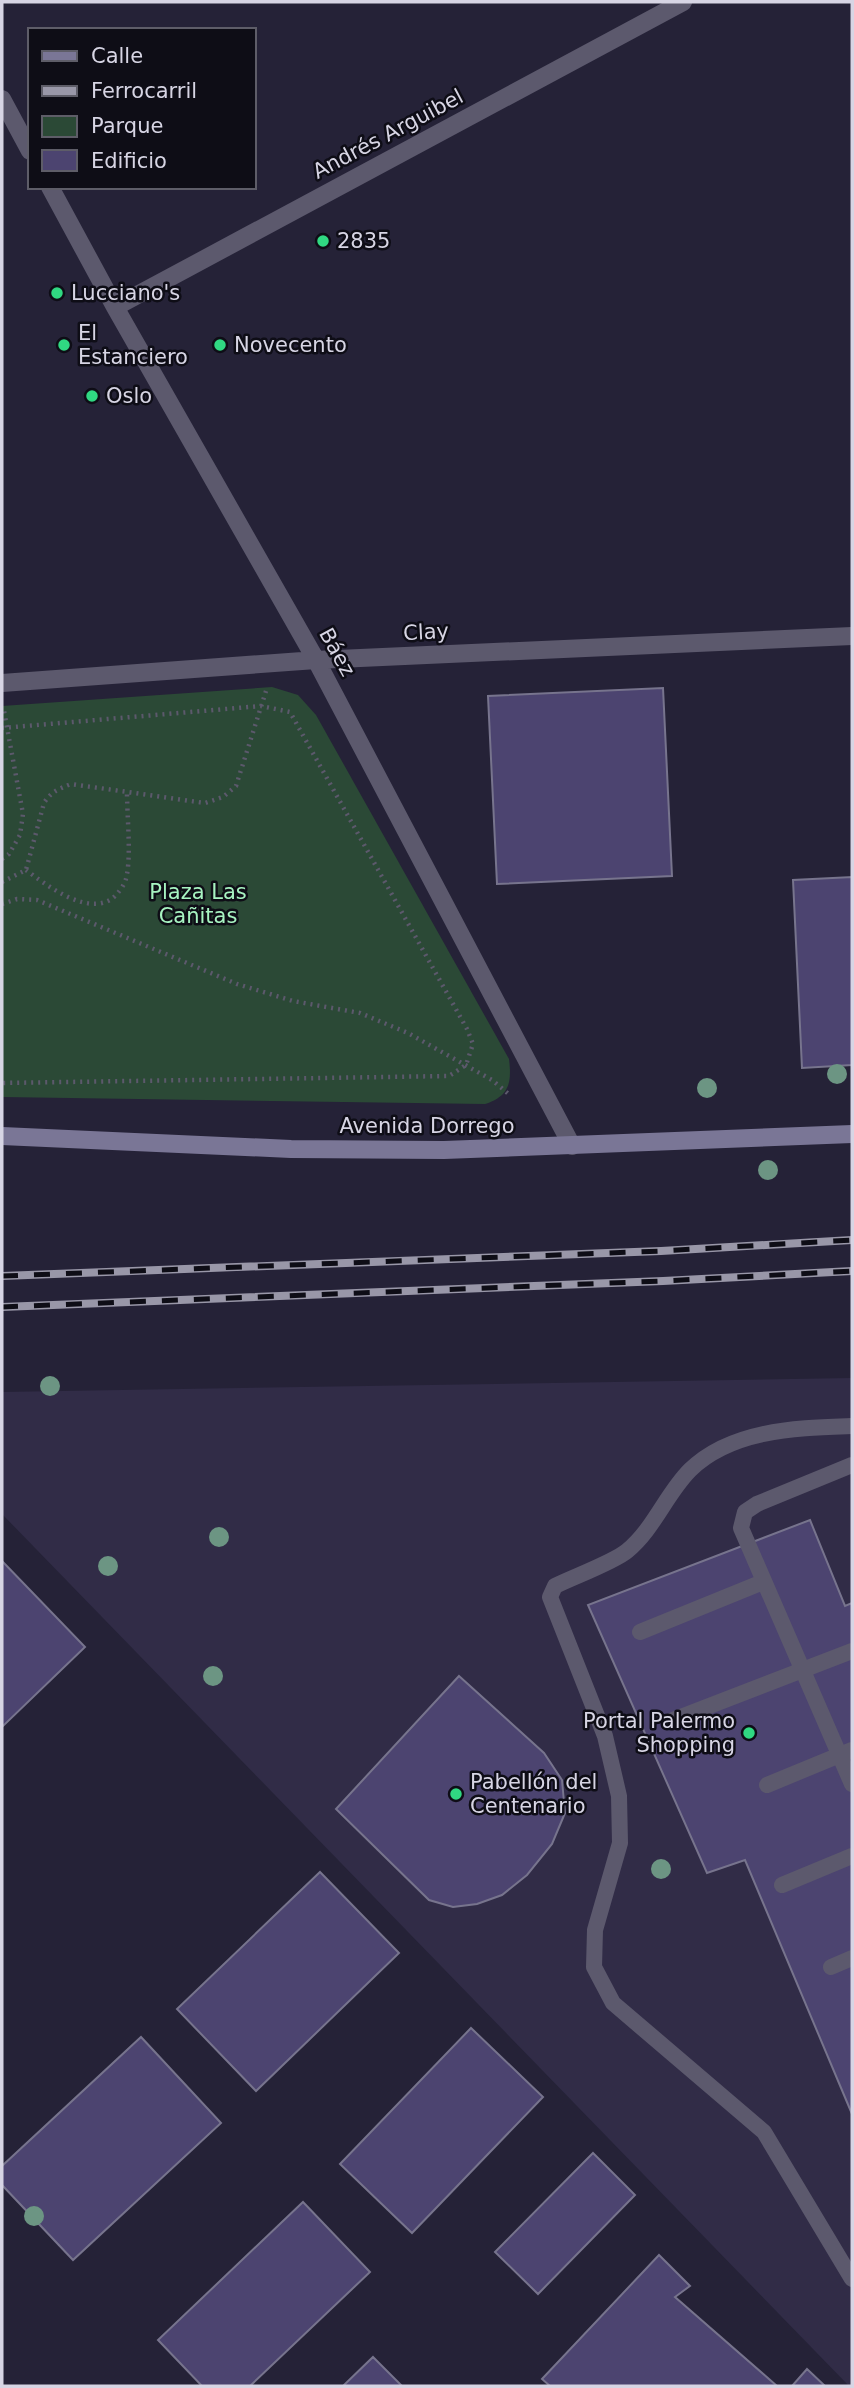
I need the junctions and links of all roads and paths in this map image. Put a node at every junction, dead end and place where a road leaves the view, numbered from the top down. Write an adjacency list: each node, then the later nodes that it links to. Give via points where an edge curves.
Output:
1 (683, 2): 5 (street, Andrés Arguibel)
2 (2, 99): 3 (street)
3 (28, 147)
4 (51, 189): 5 (street, Báez)
5 (115, 307): 7 (street, Báez)
6 (852, 636): 7 (street, Clay)
7 (316, 660): 8 (street, Clay); 23 (street, Báez)
8 (275, 663): 9 (street, Clay); 10 (path)
9 (2, 683)
10 (261, 706): 12 (path); 13 (path, via 236,786 223,797 205,803); 18 (path, via 290,712 467,1029 473,1044)
11 (4, 709): 12 (path)
12 (4, 728): 14 (path, via 23,814 20,835)
13 (127, 792): 15 (path, via 71,784 50,794 40,814); 15 (path, via 128,876 121,891 94,904 75,900)
14 (2, 859)
15 (26, 870): 16 (path)
16 (2, 882)
17 (2, 904): 18 (path, via 37,900 237,984 293,1001 360,1013)
18 (466, 1065): 19 (path, via 449,1076); 20 (path)
19 (2, 1083)
20 (512, 1097)
21 (852, 1134): 23 (main road, Avenida Dorrego)
22 (2, 1136): 23 (main road, Avenida Dorrego, via 291,1149)
23 (572, 1146)
24 (852, 1426): 38 (lane, via 778,1430 716,1451 690,1470 626,1552 555,1586 551,1597 605,1736 619,1796 620,1843 595,1930 594,1966 613,2003 764,2132)
25 (852, 1465): 26 (lane, via 745,1512 741,1528)
26 (760, 1575): 27 (lane); 29 (lane)
27 (640, 1632)
28 (852, 1651): 29 (lane)
29 (803, 1670): 30 (lane); 31 (lane)
30 (673, 1720)
31 (846, 1752): 32 (lane); 33 (lane)
32 (852, 1784)
33 (767, 1785)
34 (852, 1856): 35 (lane)
35 (782, 1885)
36 (852, 1958): 37 (lane)
37 (831, 1967)
38 (852, 2279)

